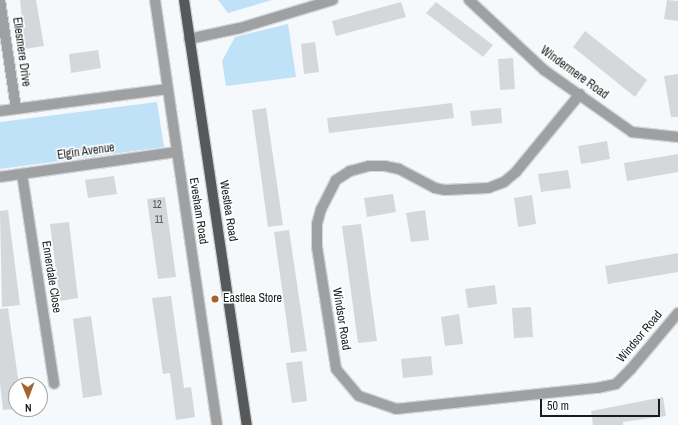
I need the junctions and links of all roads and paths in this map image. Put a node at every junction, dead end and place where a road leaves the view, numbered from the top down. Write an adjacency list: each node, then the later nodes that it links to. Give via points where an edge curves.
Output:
1 (0, 0): 9 (street, Ellesmere Drive)
2 (155, 0): 7 (street, Evesham Road)
3 (184, 0): 6 (main road, Westlea Road)
4 (333, 0): 6 (street, via 240,28)
5 (469, 0): 8 (street, Windermere Road, via 544,70)
6 (189, 40): 18 (main road, Westlea Road)
7 (167, 89): 9 (street); 12 (street, Evesham Road)
8 (580, 94): 11 (street, Windermere Road, via 632,132); 15 (street, Windsor Road, via 516,172 504,182 493,186 445,190 435,188 399,169 385,166 369,166 350,171 336,180 321,209 317,224 317,247 336,369 359,396 396,409 597,388 616,384)
9 (16, 109): 10 (street)
10 (0, 111)
11 (678, 136)
12 (176, 152): 13 (street, Elgin Avenue); 17 (street, Evesham Road)
13 (22, 174): 14 (street, Elgin Avenue); 16 (street, Ennerdale Close)
14 (0, 177)
15 (678, 313)
16 (54, 384)
17 (217, 425)
18 (247, 425)

